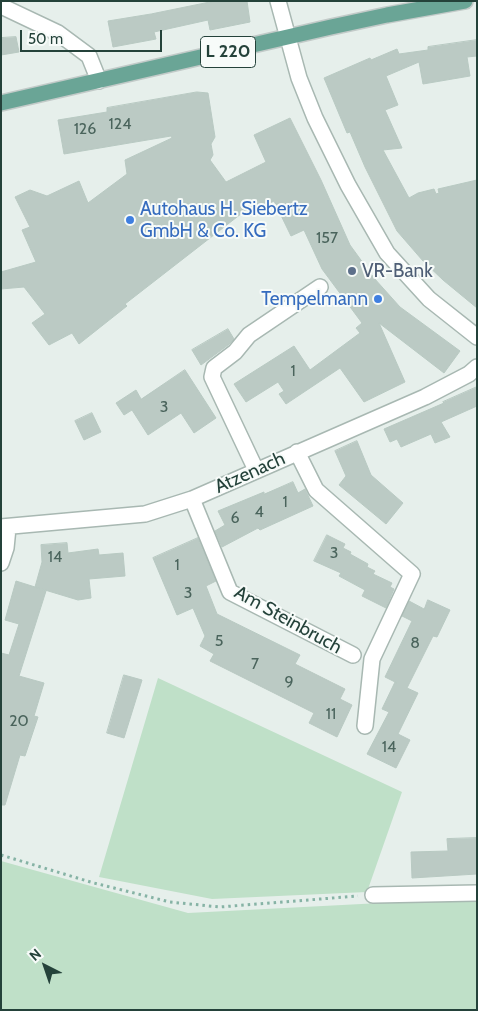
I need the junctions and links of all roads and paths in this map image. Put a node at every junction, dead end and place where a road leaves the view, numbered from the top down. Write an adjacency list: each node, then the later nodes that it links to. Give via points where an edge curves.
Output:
1 (278, 1): 4 (street)
2 (465, 1): 4 (main road, L 220)
3 (1, 6): 5 (street, via 58,33 89,56)
4 (288, 38): 5 (main road, L 220); 8 (street, via 314,118 387,253 429,299)
5 (99, 81): 6 (main road, L 220)
6 (1, 103)
7 (320, 287): 11 (street, via 249,335 235,352 214,368 212,377)
8 (477, 337)
9 (477, 367): 10 (street, Atzenach, via 426,397)
10 (297, 452): 11 (street, Atzenach); 16 (street, via 316,490 412,574 372,659)
11 (256, 470): 12 (street, Atzenach)
12 (192, 499): 13 (street, Atzenach, via 145,514); 15 (street, Am Steinbruch, via 230,592)
13 (5, 528): 14 (street, Atzenach, via 6,548)
14 (1, 563)
15 (353, 655)
16 (365, 726)
17 (1, 855): 19 (path, via 94,884 170,902 220,907)
18 (477, 892): 19 (street)
19 (373, 895)

